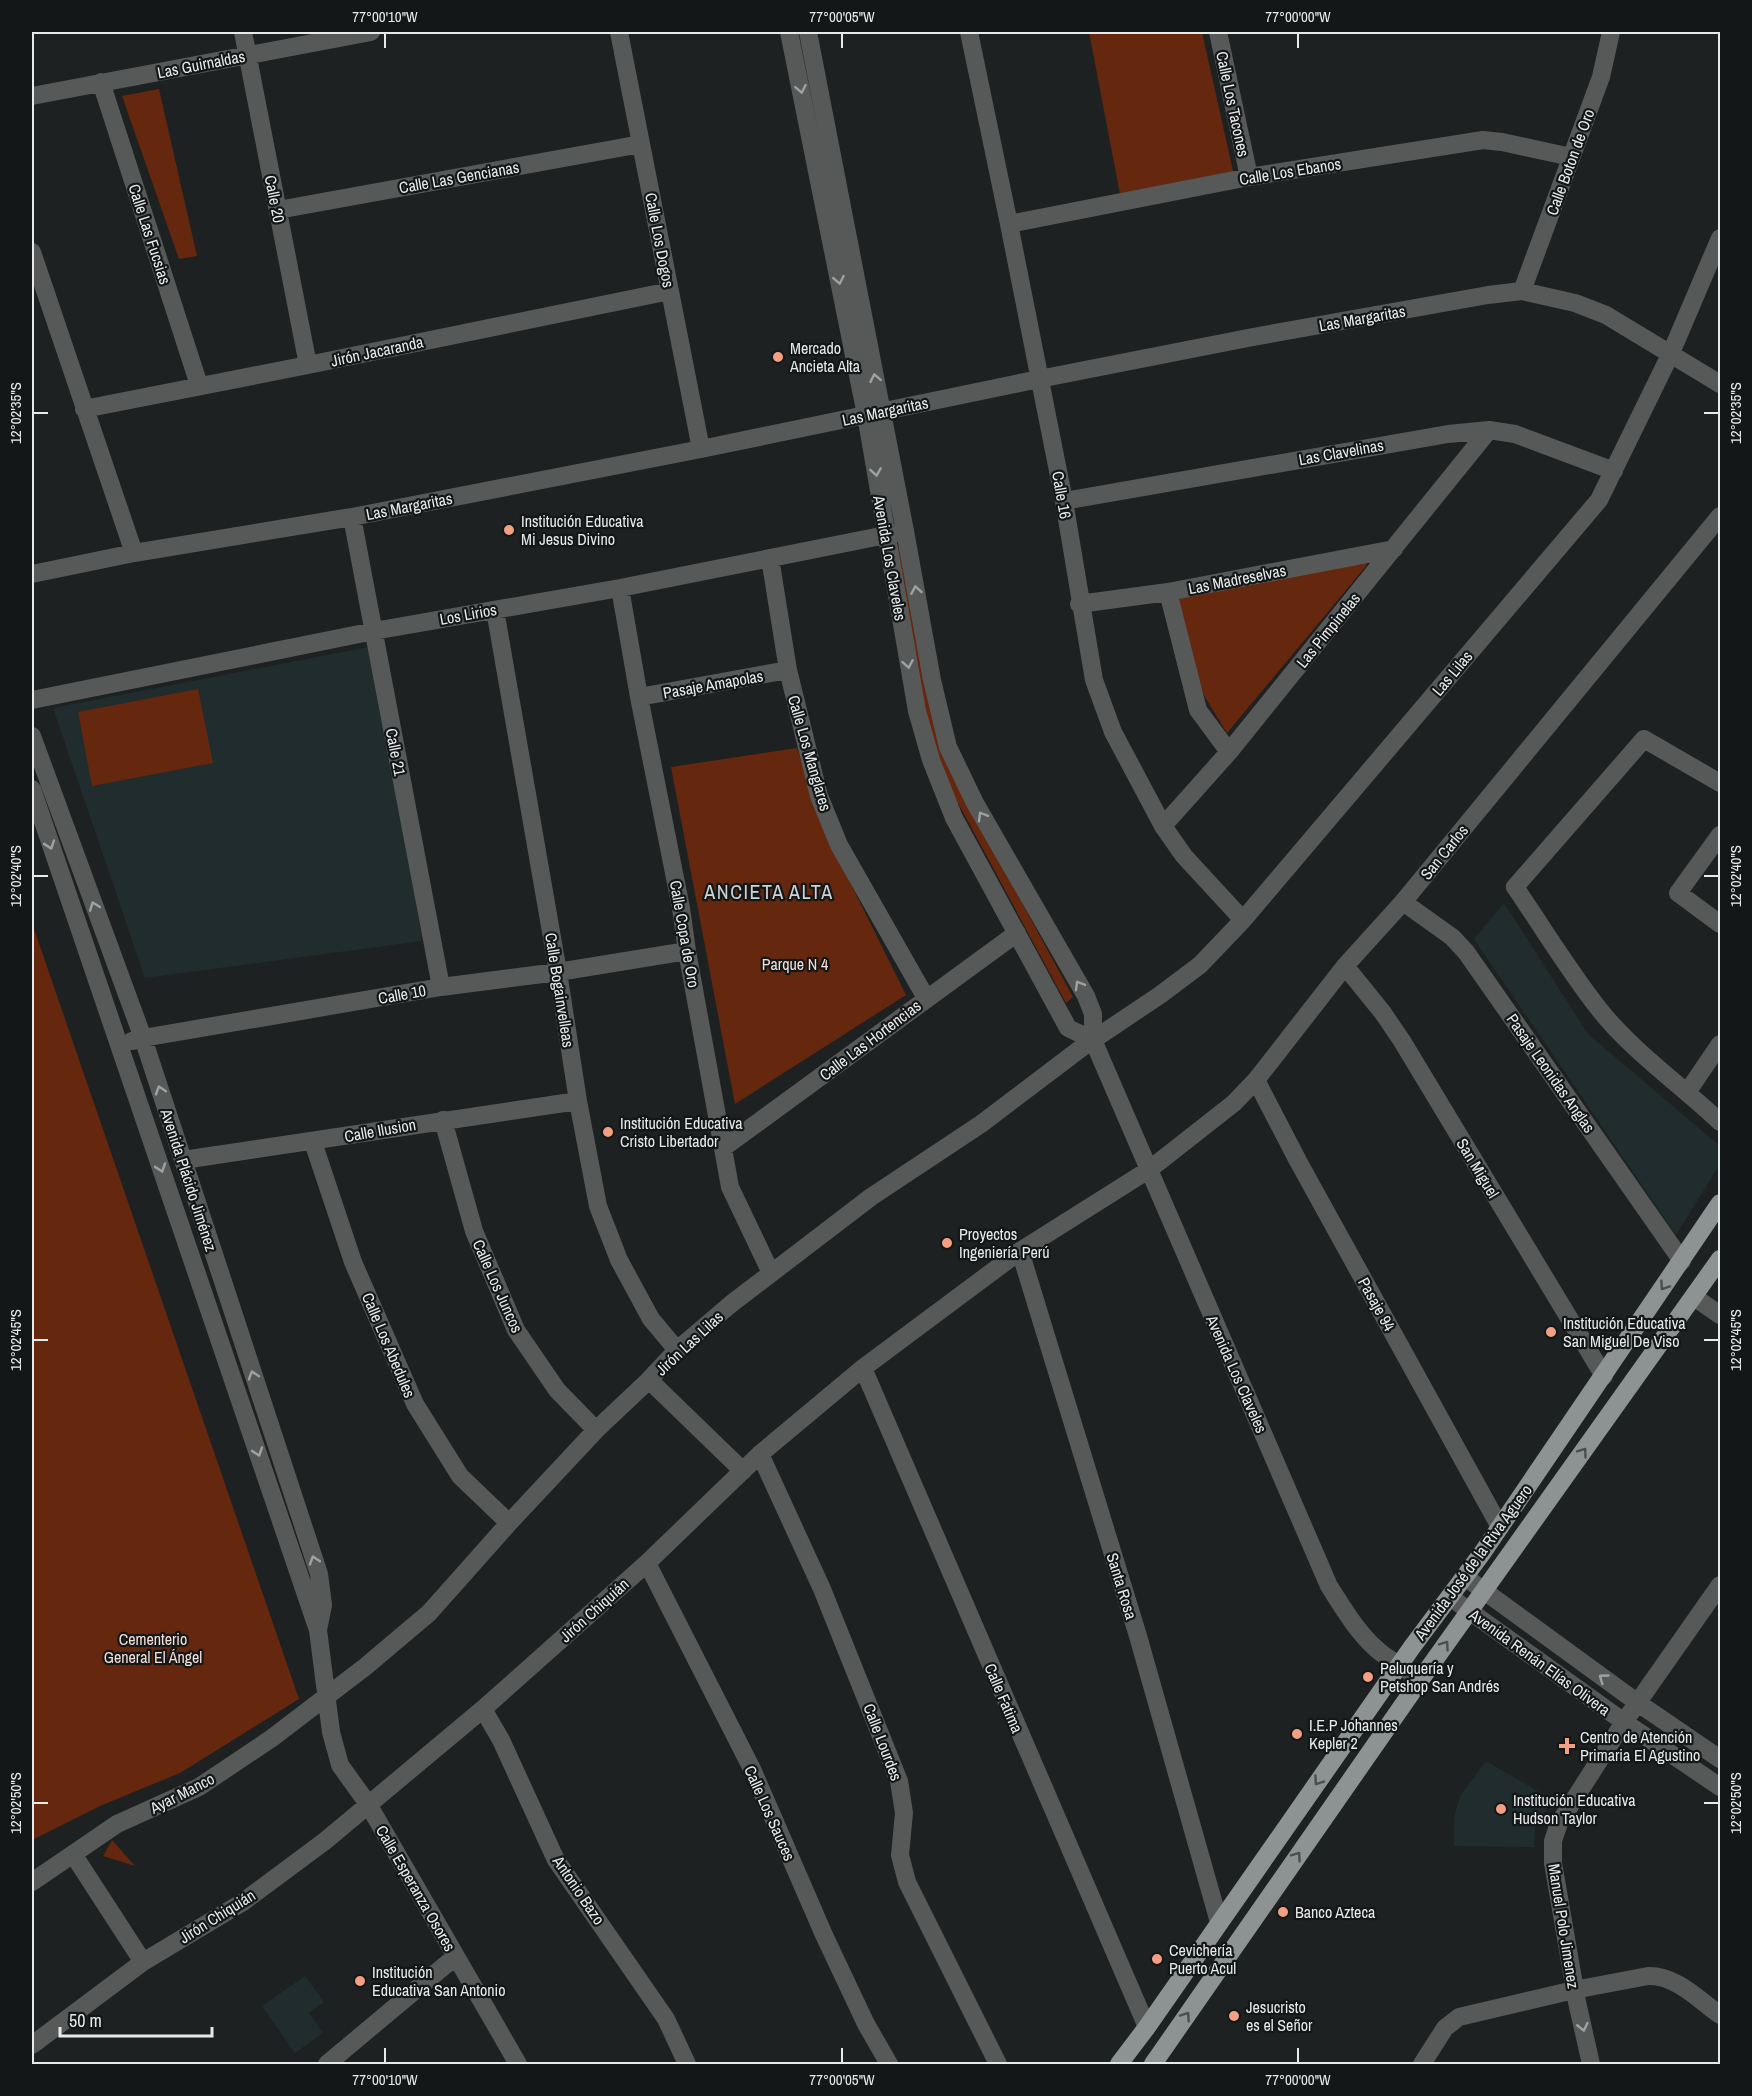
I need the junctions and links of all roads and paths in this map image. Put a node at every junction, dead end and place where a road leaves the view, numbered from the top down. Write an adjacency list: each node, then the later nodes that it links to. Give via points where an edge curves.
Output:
1 (243, 32): 9 (street, Calle 20)
2 (371, 32): 9 (street, Las Guirnaldas)
3 (619, 32): 12 (street, Calle Los Dogos)
4 (789, 32): 27 (street, Avenida Los Claveles, one-way to 27)
5 (808, 32): 27 (street, Avenida Los Claveles, one-way to 5)
6 (969, 32): 16 (street, Calle 16)
7 (1218, 32): 14 (street, Calle Los Tacones)
8 (1611, 32): 13 (street, Calle Boton de Oro, via 1601,78)
9 (248, 55): 10 (street, Las Guirnaldas); 15 (street, Calle 20)
10 (101, 82): 11 (street, Las Guirnaldas); 25 (street, Calle Las Fucsias)
11 (32, 96)
12 (641, 144): 15 (street, Calle Las Gencianas); 19 (street, Calle Los Dogos)
13 (1571, 157): 14 (street, Calle Los Ebanos, via 1482,140); 20 (street, Calle Boton de Oro)
14 (1249, 177): 16 (street, Calle Los Ebanos)
15 (278, 210): 22 (street, Calle 20)
16 (1010, 224): 23 (street, Calle 16)
17 (1720, 238): 21 (street, Las Lilas)
18 (32, 252): 26 (street)
19 (670, 291): 22 (street, Jirón Jacaranda); 29 (street, Calle Los Dogos)
20 (1522, 291): 21 (street, Las Margaritas, via 1575,303 1606,315); 23 (street, Las Margaritas)
21 (1671, 353): 24 (street, Las Margaritas); 30 (street, Las Lilas)
22 (308, 366): 25 (street, Jirón Jacaranda)
23 (1039, 379): 27 (street, Las Margaritas); 31 (street, Calle 16)
24 (1720, 384)
25 (199, 385): 26 (street, Jirón Jacaranda)
26 (84, 409): 37 (street)
27 (874, 413): 29 (street, Las Margaritas); 34 (street, Avenida Los Claveles); 35 (street, Avenida Los Claveles, one-way to 35)
28 (1489, 430): 30 (street, Las Clavelinas, via 1515,434); 31 (street, Las Clavelinas); 36 (street, Las Pimpinelas)
29 (701, 449): 33 (street, Las Margaritas)
30 (1614, 471): 55 (street, Las Lilas, via 1599,500)
31 (1064, 501): 42 (street, Calle 16)
32 (1720, 516): 54 (street, San Carlos)
33 (352, 517): 37 (street, Las Margaritas); 44 (street, Calle 21)
34 (905, 531): 35 (street, Los Lirios); 64 (street, Avenida Los Claveles, one-way to 34, via 1093,1014 1086,996 975,803 948,747)
35 (886, 535): 38 (street, Los Lirios); 57 (street, Avenida Los Claveles, one-way to 57, via 917,711 931,760 954,818)
36 (1394, 549): 41 (street, Las Madreselvas); 49 (street, Las Pimpinelas)
37 (134, 553): 39 (street, Las Margaritas)
38 (770, 558): 40 (street, Los Lirios); 45 (street, Calle Los Manglares)
39 (32, 574)
40 (620, 588): 43 (street, Los Lirios); 46 (street, Calle Copa de Oro)
41 (1168, 592): 42 (street, Las Madreselvas); 49 (street, via 1198,710)
42 (1079, 604): 52 (street, Calle 16, via 1094,680 1113,732)
43 (495, 610): 44 (street, Los Lirios); 60 (street, Calle Bogainvelleas)
44 (374, 631): 47 (street, Los Lirios); 61 (street, Calle 21)
45 (788, 670): 46 (street, Pasaje Amapolas); 62 (street, Calle Los Manglares, via 819,796 839,845)
46 (639, 697): 58 (street, Calle Copa de Oro)
47 (32, 700)
48 (32, 736): 63 (street, Avenida Plácido Jiménez, one-way to 48)
49 (1229, 752): 52 (street, Las Pimpinelas)
50 (1720, 783): 68 (street, via 1644,739 1515,887 1600,1010 1641,1052)
51 (32, 789): 66 (street, Avenida Plácido Jiménez, one-way to 66)
52 (1162, 826): 55 (street, Calle 16)
53 (1720, 835): 56 (street, via 1678,893)
54 (1403, 902): 59 (street, San Carlos); 79 (street, Pasaje Leonidas Anglas, via 1452,937 1466,952)
55 (1243, 920): 64 (street, Las Lilas, via 1200,965)
56 (1720, 924)
57 (1017, 933): 62 (street, Calle Las Hortencias); 64 (street, Avenida Los Claveles, via 1068,1028)
58 (687, 951): 60 (street, Calle 10); 73 (street, Calle Copa de Oro)
59 (1345, 966): 67 (street, San Carlos); 85 (street, San Miguel, via 1402,1041)
60 (558, 972): 61 (street, Calle 10); 69 (street, Calle Bogainvelleas)
61 (441, 987): 63 (street, Calle 10)
62 (926, 998): 73 (street, Calle Las Hortencias)
63 (143, 1038): 66 (street, Calle 10); 74 (street, Avenida Plácido Jiménez, one-way to 63)
64 (1093, 1040): 75 (street, Avenida Los Claveles); 80 (street, Jirón Las Lilas)
65 (1720, 1044): 68 (street)
66 (119, 1046): 100 (street, Avenida Plácido Jiménez, one-way to 100)
67 (1256, 1080): 75 (street, San Carlos, via 1234,1103); 93 (street, Pasaje 94)
68 (1688, 1091): 71 (street)
69 (578, 1101): 70 (street, Calle Ilusion); 83 (street, Calle Bogainvelleas, via 598,1206 619,1260 651,1319)
70 (443, 1120): 72 (street, Calle Ilusion); 87 (street, Calle Los Juncos, via 474,1231 516,1330 557,1390)
71 (1720, 1122)
72 (313, 1142): 74 (street, Calle Ilusion); 92 (street, Calle Los Abedules, via 354,1262 415,1404 460,1476)
73 (723, 1148): 80 (street, Calle Copa de Oro, via 730,1187)
74 (183, 1160): 100 (street, Avenida Plácido Jiménez, one-way to 74, via 323,1605 319,1574)
75 (1150, 1169): 77 (street, Jirón Chiquián); 101 (street, Avenida Los Claveles, via 1329,1586 1365,1637)
76 (1720, 1203): 79 (main road, Avenida José de la Riva Aguero)
77 (1020, 1251): 84 (street, Jirón Chiquián); 112 (street, Santa Rosa, via 1138,1636)
78 (1720, 1259): 81 (main road, Avenida José de la Riva Aguero)
79 (1682, 1261): 85 (main road, Avenida José de la Riva Aguero, one-way to 85)
80 (771, 1273): 83 (street, Jirón Las Lilas)
81 (1694, 1297): 82 (street); 91 (main road, Avenida José de la Riva Aguero, one-way to 81)
82 (1720, 1315)
83 (677, 1350): 86 (street, Jirón Las Lilas)
84 (863, 1368): 88 (street, Jirón Chiquián); 117 (street, Calle Fatima)
85 (1604, 1376): 89 (main road, Avenida José de la Riva Aguero)
86 (650, 1380): 87 (street, Jirón Las Lilas); 90 (street)
87 (596, 1430): 92 (street, Jirón Las Lilas)
88 (760, 1454): 90 (street, Jirón Chiquián); 123 (street, Calle Lourdes, via 822,1589 899,1780 904,1813 900,1855 907,1882)
89 (1546, 1460): 91 (main road); 93 (main road, Avenida José de la Riva Aguero)
90 (743, 1471): 94 (street, Jirón Chiquián)
91 (1567, 1474): 97 (main road, Avenida José de la Riva Aguero)
92 (508, 1522): 103 (street, Jirón Las Lilas, via 429,1613)
93 (1500, 1527): 95 (main road, Avenida José de la Riva Aguero)
94 (648, 1563): 105 (street, Jirón Chiquián); 122 (street, Calle Los Sauces, via 752,1769 824,1935)
95 (1465, 1577): 97 (street, Avenida Renán Elías Olivera); 98 (main road, Avenida José de la Riva Aguero)
96 (1720, 1585): 104 (street, Manuel Polo Jimenez)
97 (1483, 1591): 99 (main road, Avenida José de la Riva Aguero); 104 (street, Avenida Renán Elías Olivera, one-way to 97)
98 (1450, 1597): 99 (street, Avenida Renán Elías Olivera); 101 (main road, Avenida José de la Riva Aguero)
99 (1469, 1610): 102 (main road, Avenida José de la Riva Aguero, one-way to 99); 106 (street, Avenida Renán Elías Olivera)
100 (318, 1630): 103 (street, Avenida Plácido Jiménez)
101 (1400, 1664): 102 (street, Avenida Los Claveles); 112 (main road, Avenida José de la Riva Aguero, one-way to 112)
102 (1421, 1679): 125 (main road, Avenida José de la Riva Aguero, one-way to 102)
103 (327, 1696): 109 (street, Avenida Plácido Jiménez, via 340,1764); 110 (street, Ayar Manco, via 199,1787 117,1824)
104 (1638, 1703): 106 (street, Manuel Polo Jimenez); 107 (street, Avenida Renán Elías Olivera)
105 (483, 1709): 109 (street, Jirón Chiquián); 121 (street, Antonio Bazo, via 556,1860 666,2019)
106 (1624, 1722): 108 (street, Avenida Renán Elías Olivera); 115 (street, Manuel Polo Jimenez, via 1559,1823 1553,1841 1553,1863)
107 (1720, 1759)
108 (1720, 1787)
109 (368, 1804): 113 (street, Calle Esperanza Osores); 114 (street, Jirón Chiquián, via 243,1902)
110 (73, 1854): 111 (street, Ayar Manco); 114 (street)
111 (32, 1882)
112 (1219, 1922): 117 (main road, Avenida José de la Riva Aguero)
113 (455, 1957): 119 (street); 120 (street, Calle Esperanza Osores)
114 (143, 1962): 118 (street, Jirón Chiquián)
115 (1575, 1990): 116 (street, via 1660,1976); 126 (street, via 1459,2018 1445,2028); 127 (street, Manuel Polo Jimenez, one-way to 127)
116 (1720, 2015)
117 (1147, 2027): 124 (main road, Avenida José de la Riva Aguero)
118 (32, 2045)
119 (339, 2061)
120 (518, 2064)
121 (687, 2064)
122 (889, 2064)
123 (999, 2064)
124 (1119, 2064)
125 (1153, 2064)
126 (1422, 2064)
127 (1591, 2064)

